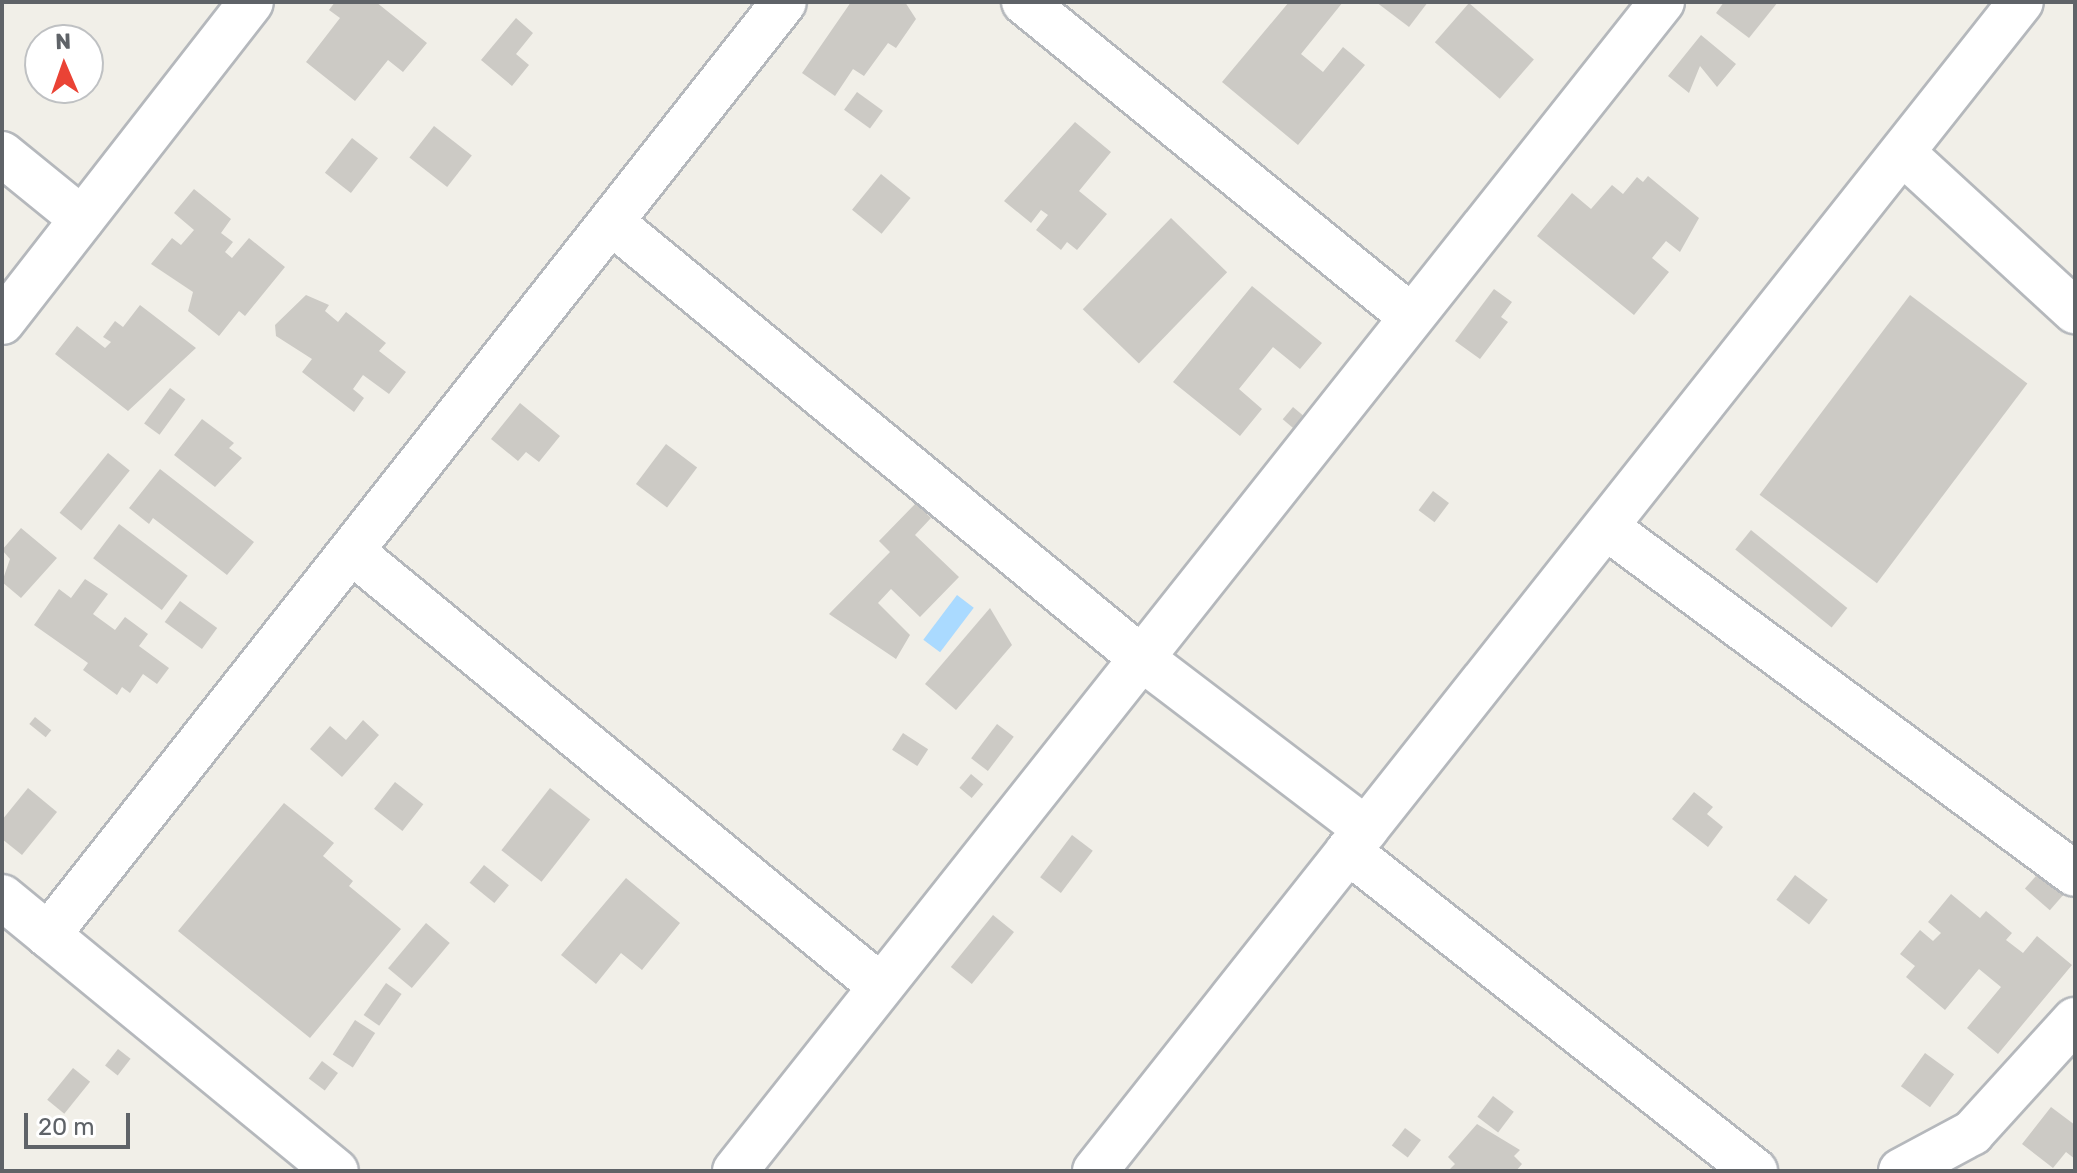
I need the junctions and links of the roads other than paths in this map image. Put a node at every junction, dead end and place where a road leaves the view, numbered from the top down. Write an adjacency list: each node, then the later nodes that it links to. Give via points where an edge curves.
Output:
1 (251, 2): 8 (street)
2 (784, 2): 9 (street)
3 (1024, 2): 11 (street)
4 (1662, 2): 11 (street)
5 (2021, 2): 6 (street)
6 (1903, 153): 10 (street); 13 (street)
7 (2, 154): 8 (street)
8 (82, 219): 12 (street)
9 (611, 222): 14 (street); 15 (street)
10 (2075, 311)
11 (1411, 317): 15 (street)
12 (2, 322)
13 (1606, 527): 16 (street); 17 (street)
14 (351, 551): 19 (street); 20 (street)
15 (1140, 657): 16 (street); 20 (street)
16 (1357, 840): 24 (street); 25 (street)
17 (2075, 874)
18 (2, 897): 19 (street)
19 (48, 935): 22 (street)
20 (879, 985): 23 (street)
21 (2075, 1020): 26 (street, via 1972,1133)
22 (336, 1171)
23 (735, 1171)
24 (1095, 1171)
25 (1755, 1171)
26 (1901, 1171)

